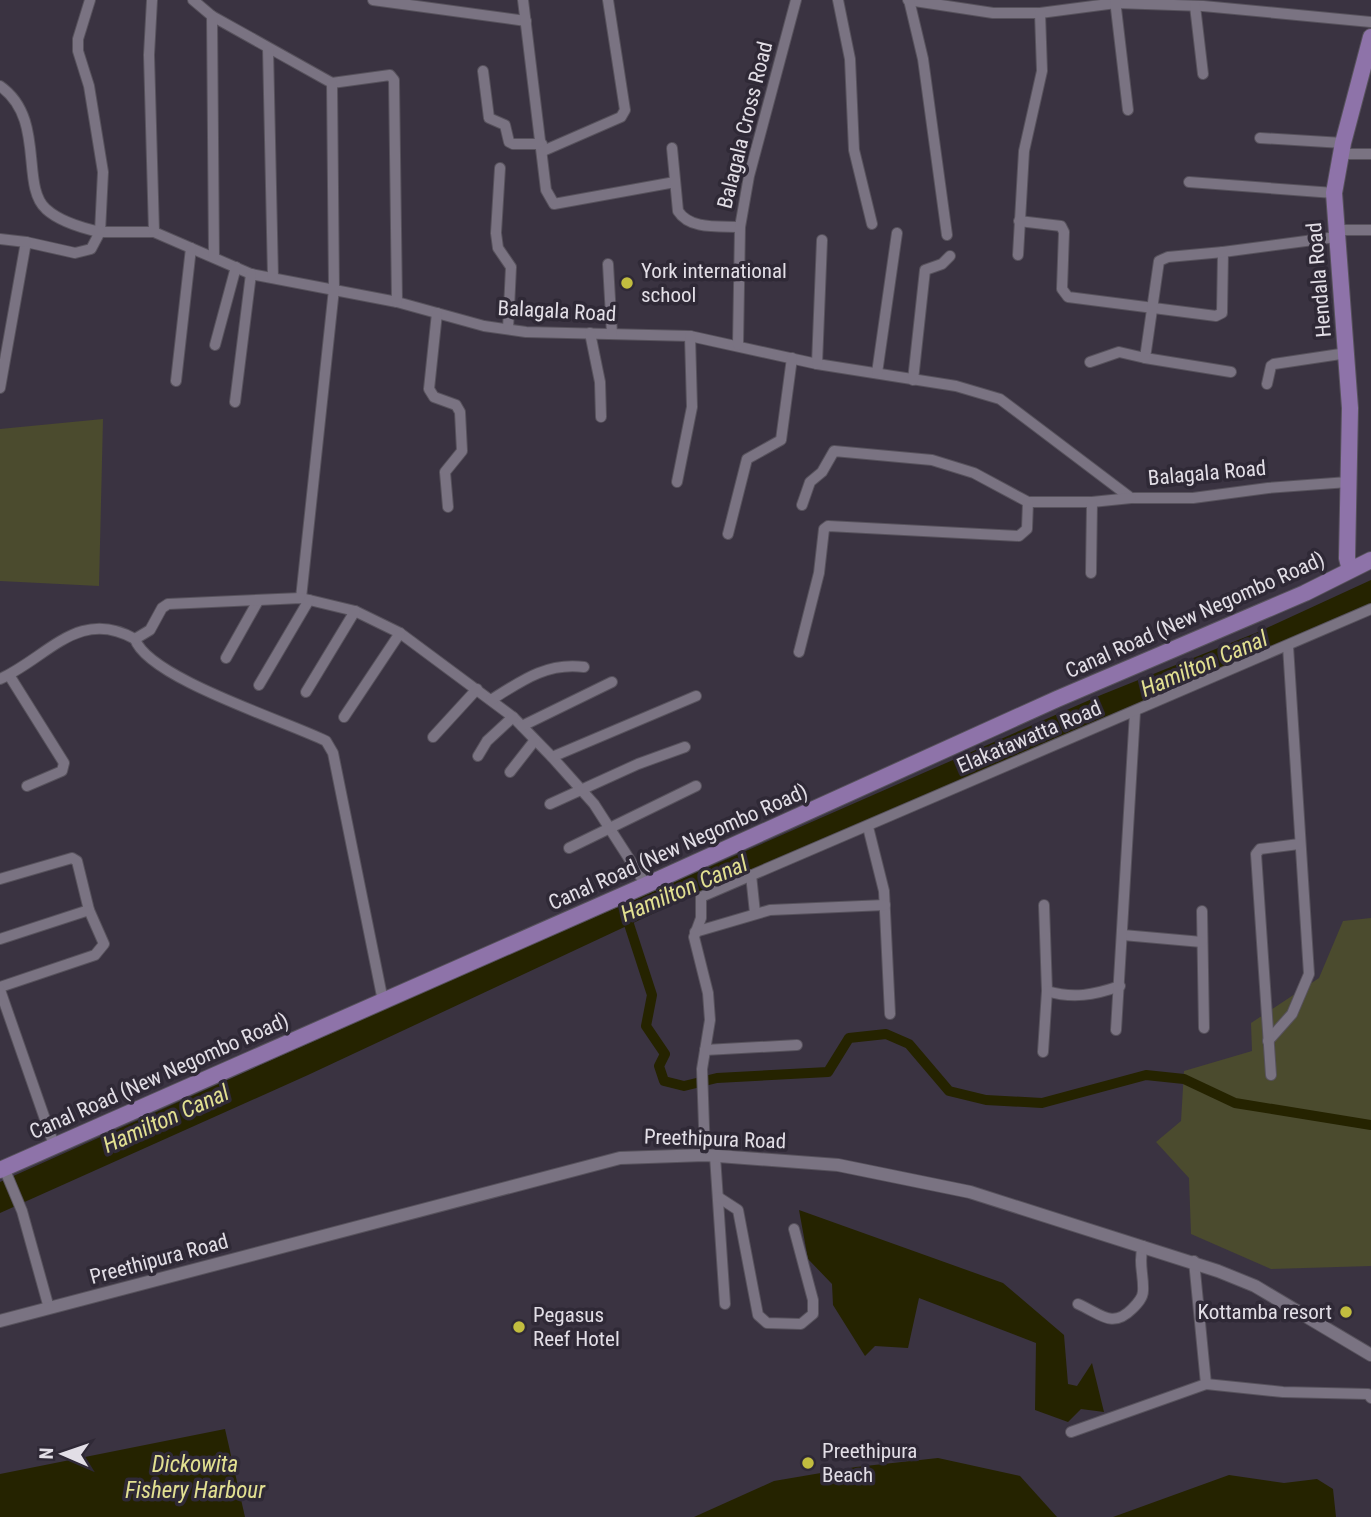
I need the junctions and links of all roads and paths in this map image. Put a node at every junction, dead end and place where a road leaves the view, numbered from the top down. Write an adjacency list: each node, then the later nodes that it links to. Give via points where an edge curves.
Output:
1 (90, 0): 38 (street, via 78,51 89,86 103,172)
2 (152, 0): 39 (street)
3 (193, 0): 15 (street)
4 (373, 0): 16 (street)
5 (523, 0): 16 (street)
6 (608, 0): 26 (street, via 625,110 621,117)
7 (796, 0): 36 (street, Balagala Cross Road)
8 (838, 0): 35 (street, via 850,59 854,150)
9 (908, 0): 14 (street); 42 (street, via 923,59)
10 (990, 0): 14 (street)
11 (1115, 2): 12 (street); 13 (street); 24 (street)
12 (1200, 4): 17 (street); 21 (street)
13 (1040, 12): 14 (street); 34 (street, via 1042,71 1024,151)
14 (993, 13)
15 (212, 16): 19 (street); 50 (street)
16 (526, 21): 26 (street)
17 (1371, 22)
18 (1371, 37): 28 (main road, Hendala Road)
19 (268, 48): 22 (street); 54 (street)
20 (483, 71): 26 (street, via 489,118 505,125 513,144)
21 (1203, 74)
22 (331, 83): 55 (street); 56 (street, via 384,73 394,80)
23 (0, 86): 38 (street, Balagala Road, via 22,109 37,195 45,208 79,227)
24 (1128, 110)
25 (1260, 138): 28 (street)
26 (542, 147): 32 (street, via 547,190 554,204)
27 (672, 148): 32 (street)
28 (1341, 148): 29 (street); 33 (main road, Hendala Road)
29 (1371, 154)
30 (500, 168): 59 (street, via 496,233 498,247 511,267)
31 (1189, 182): 33 (street)
32 (674, 183): 36 (street, via 684,220)
33 (1334, 193): 41 (main road, Hendala Road)
34 (1019, 221): 48 (street); 57 (street, via 1061,226 1063,294)
35 (872, 224)
36 (740, 227): 64 (street, Balagala Cross Road)
37 (1371, 230): 41 (street)
38 (100, 232): 39 (street, Balagala Road); 45 (street, via 91,249 75,253)
39 (154, 232): 46 (street, Balagala Road)
40 (897, 233): 71 (street)
41 (1336, 233): 47 (street); 65 (main road, Hendala Road)
42 (947, 235)
43 (0, 239): 45 (street)
44 (822, 240): 69 (street)
45 (26, 242): 75 (street)
46 (191, 248): 50 (street, Balagala Road); 73 (street)
47 (1223, 251): 57 (street, via 1159,261); 57 (street, via 1219,316)
48 (1018, 255)
49 (950, 256): 72 (street, via 923,275)
50 (214, 257): 52 (street, Balagala Road)
51 (608, 264): 61 (street)
52 (236, 267): 53 (street, Balagala Road); 63 (street)
53 (251, 274): 54 (street, Balagala Road); 76 (street)
54 (273, 278): 55 (street, Balagala Road)
55 (334, 289): 56 (street, Balagala Road); 90 (street)
56 (397, 302): 58 (street, Balagala Road)
57 (1154, 306): 67 (street)
58 (437, 313): 59 (street, Balagala Road); 84 (street, via 429,389 434,397 456,405 462,430 462,451 445,472)
59 (508, 329): 60 (street, Balagala Road)
60 (590, 333): 61 (street, Balagala Road); 77 (street, via 600,382)
61 (612, 334): 62 (street, Balagala Road)
62 (690, 336): 64 (street, Balagala Road); 78 (street, via 692,407)
63 (215, 345)
64 (738, 345): 66 (street, Balagala Road)
65 (1347, 353): 74 (street, via 1274,364); 79 (main road, Hendala Road)
66 (792, 358): 69 (street, Balagala Road); 86 (street, via 781,440 747,459)
67 (1145, 358): 68 (street, via 1119,352); 70 (street)
68 (1090, 362)
69 (817, 364): 71 (street, Balagala Road)
70 (1231, 372)
71 (877, 373): 72 (street, Balagala Road)
72 (913, 380): 80 (street, Balagala Road, via 1000,399)
73 (176, 381)
74 (1267, 384)
75 (0, 388)
76 (235, 402)
77 (601, 417)
78 (677, 482)
79 (1348, 482): 80 (street, Balagala Road, via 1194,498); 85 (main road, Hendala Road)
80 (1131, 498): 82 (street)
81 (1028, 502): 82 (street); 83 (street, via 974,473 932,460 834,451 810,482); 97 (street, via 1027,529 1019,536 828,526)
82 (1092, 502): 89 (street)
83 (802, 505)
84 (448, 507)
85 (1349, 524): 87 (main road, Hendala Road, via 1358,547); 88 (main road, Hendala Road)
86 (728, 534)
87 (1371, 558): 88 (main road, Canal Road (New Negombo Road))
88 (1349, 569): 126 (main road, Canal Road (New Negombo Road), via 1306,593)
89 (1091, 573)
90 (305, 599): 91 (street); 93 (street); 102 (street)
91 (258, 601): 95 (street, via 168,604 150,630); 98 (street)
92 (1371, 610): 96 (street, Elakatawatta Road)
93 (355, 611): 94 (street); 104 (street)
94 (400, 633): 103 (street); 108 (street)
95 (135, 639): 100 (street, via 102,626 78,632); 139 (street, via 143,655 190,684 326,741 333,754)
96 (1289, 646): 107 (street, Elakatawatta Road); 122 (street)
97 (799, 652)
98 (226, 658)
99 (584, 667): 106 (street, via 563,664 546,669)
100 (4, 677): 116 (street, via 64,763 62,771)
101 (612, 682): 109 (street)
102 (259, 685)
103 (477, 690): 106 (street); 110 (street)
104 (306, 692)
105 (696, 696): 114 (street)
106 (491, 700): 109 (street)
107 (1135, 712): 121 (street, Elakatawatta Road); 133 (street)
108 (345, 717)
109 (518, 722): 111 (street); 113 (street, via 487,741)
110 (433, 737)
111 (535, 740): 114 (street); 115 (street)
112 (685, 747): 118 (street)
113 (478, 755)
114 (552, 757): 118 (street)
115 (510, 772)
116 (27, 786)
117 (696, 786): 120 (street)
118 (580, 789): 119 (street); 120 (street)
119 (550, 804)
120 (609, 826): 123 (street); 126 (street)
121 (868, 827): 124 (street, Elakatawatta Road); 127 (street)
122 (1299, 844): 143 (street, via 1310,974 1292,1014); 143 (street, via 1260,849 1256,854)
123 (569, 848)
124 (751, 875): 131 (street); 132 (street, Elakatawatta Road, via 701,897 701,918)
125 (0, 879): 129 (street, via 72,858 77,861)
126 (646, 885): 139 (main road, Canal Road (New Negombo Road))
127 (885, 905): 131 (street); 140 (street)
128 (1044, 905): 137 (street)
129 (89, 910): 134 (street); 138 (street, via 104,944 102,950)
130 (1202, 911): 135 (street)
131 (755, 913): 132 (street)
132 (695, 932): 145 (street, via 708,993)
133 (1123, 935): 135 (street); 136 (street)
134 (0, 939)
135 (1202, 942): 141 (street)
136 (1119, 986): 137 (street, via 1067,997); 142 (street)
137 (1046, 991): 146 (street)
138 (1, 993): 148 (street)
139 (383, 1001): 148 (main road, Canal Road (New Negombo Road))
140 (890, 1014)
141 (1204, 1028)
142 (1116, 1030)
143 (1268, 1041): 147 (street)
144 (797, 1045): 145 (street)
145 (705, 1050): 149 (street, via 702,1069)
146 (1042, 1052)
147 (1271, 1075)
148 (54, 1145): 150 (main road, Canal Road (New Negombo Road))
149 (710, 1155): 151 (street); 153 (street, Preethipura Road, via 838,1165 970,1192); 157 (street, Preethipura Road, via 620,1158)
150 (4, 1170): 157 (street, via 22,1211)
151 (718, 1197): 152 (street, via 738,1210 758,1315 767,1323 801,1324 813,1314); 155 (street)
152 (794, 1228)
153 (1143, 1246): 154 (street, Preethipura Road); 156 (street, via 1139,1262 1143,1292 1122,1319 1114,1320)
154 (1194, 1261): 159 (street, Preethipura Road, via 1255,1286); 160 (street)
155 (725, 1304)
156 (1078, 1304)
157 (49, 1308): 158 (street, Preethipura Road)
158 (0, 1321)
159 (1371, 1355)
160 (1206, 1384): 161 (street, via 1368,1394); 162 (street)
161 (1371, 1398)
162 (1071, 1432)

